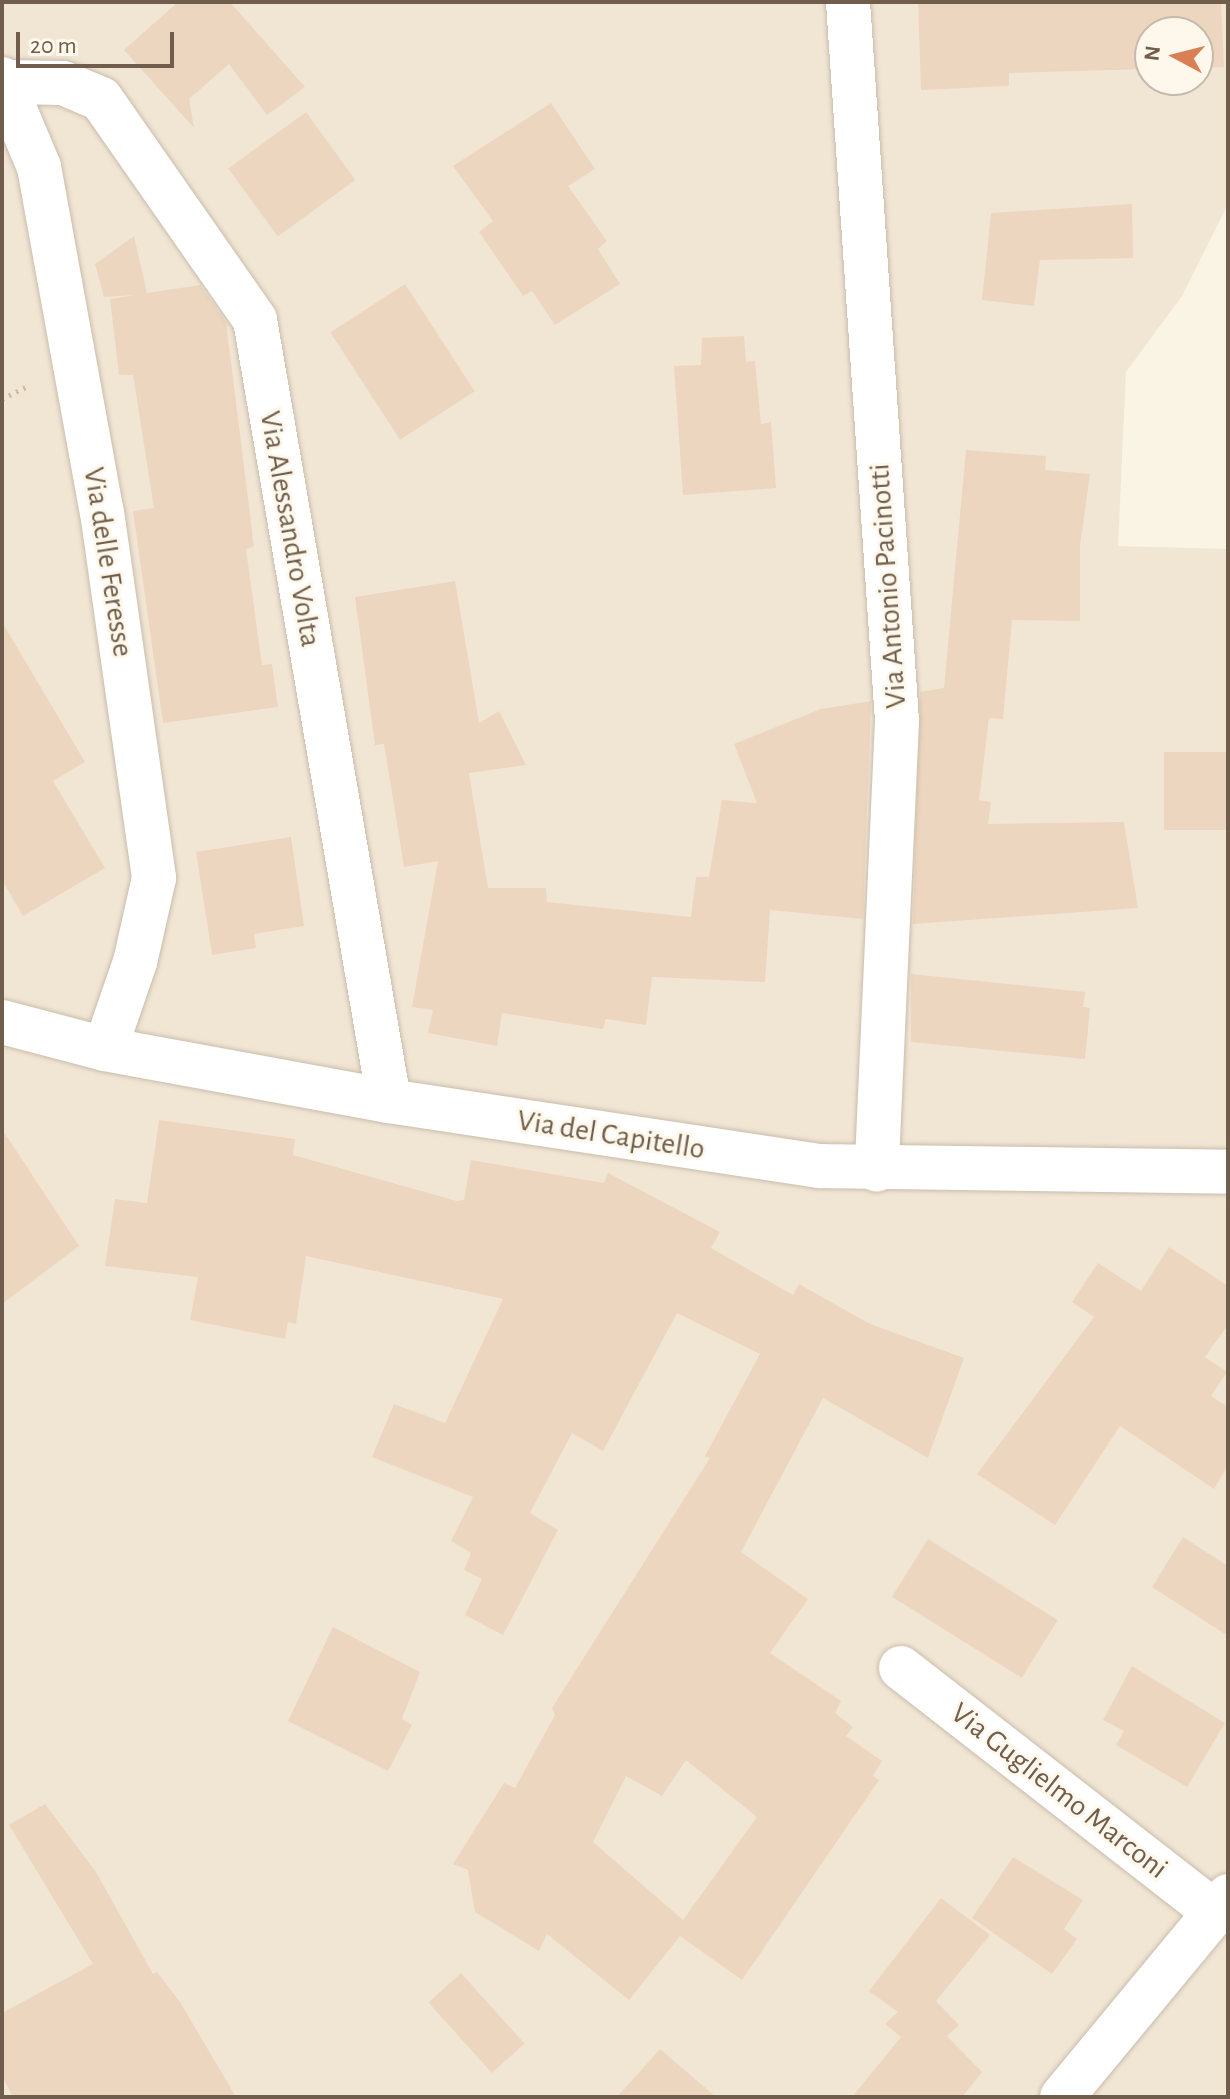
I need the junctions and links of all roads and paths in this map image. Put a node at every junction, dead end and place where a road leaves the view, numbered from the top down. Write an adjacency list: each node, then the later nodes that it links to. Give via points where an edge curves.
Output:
1 (848, 2): 6 (street, Via Antonio Pacinotti, via 897,721)
2 (4, 80): 4 (street, Via delle Feresse, via 39,167 102,512 154,878 135,962); 5 (street, Via Alessandro Volta, via 63,83 101,99 255,320)
3 (2, 1022): 4 (street, Via del Capitello)
4 (105, 1049): 5 (street, Via del Capitello)
5 (389, 1101): 6 (street, Via del Capitello)
6 (877, 1170): 7 (street, Via del Capitello)
7 (1228, 1172)
8 (901, 1668): 9 (street, Via Guglielmo Marconi)
9 (1222, 1905): 10 (street, Via Guglielmo Marconi)
10 (1062, 2097)

